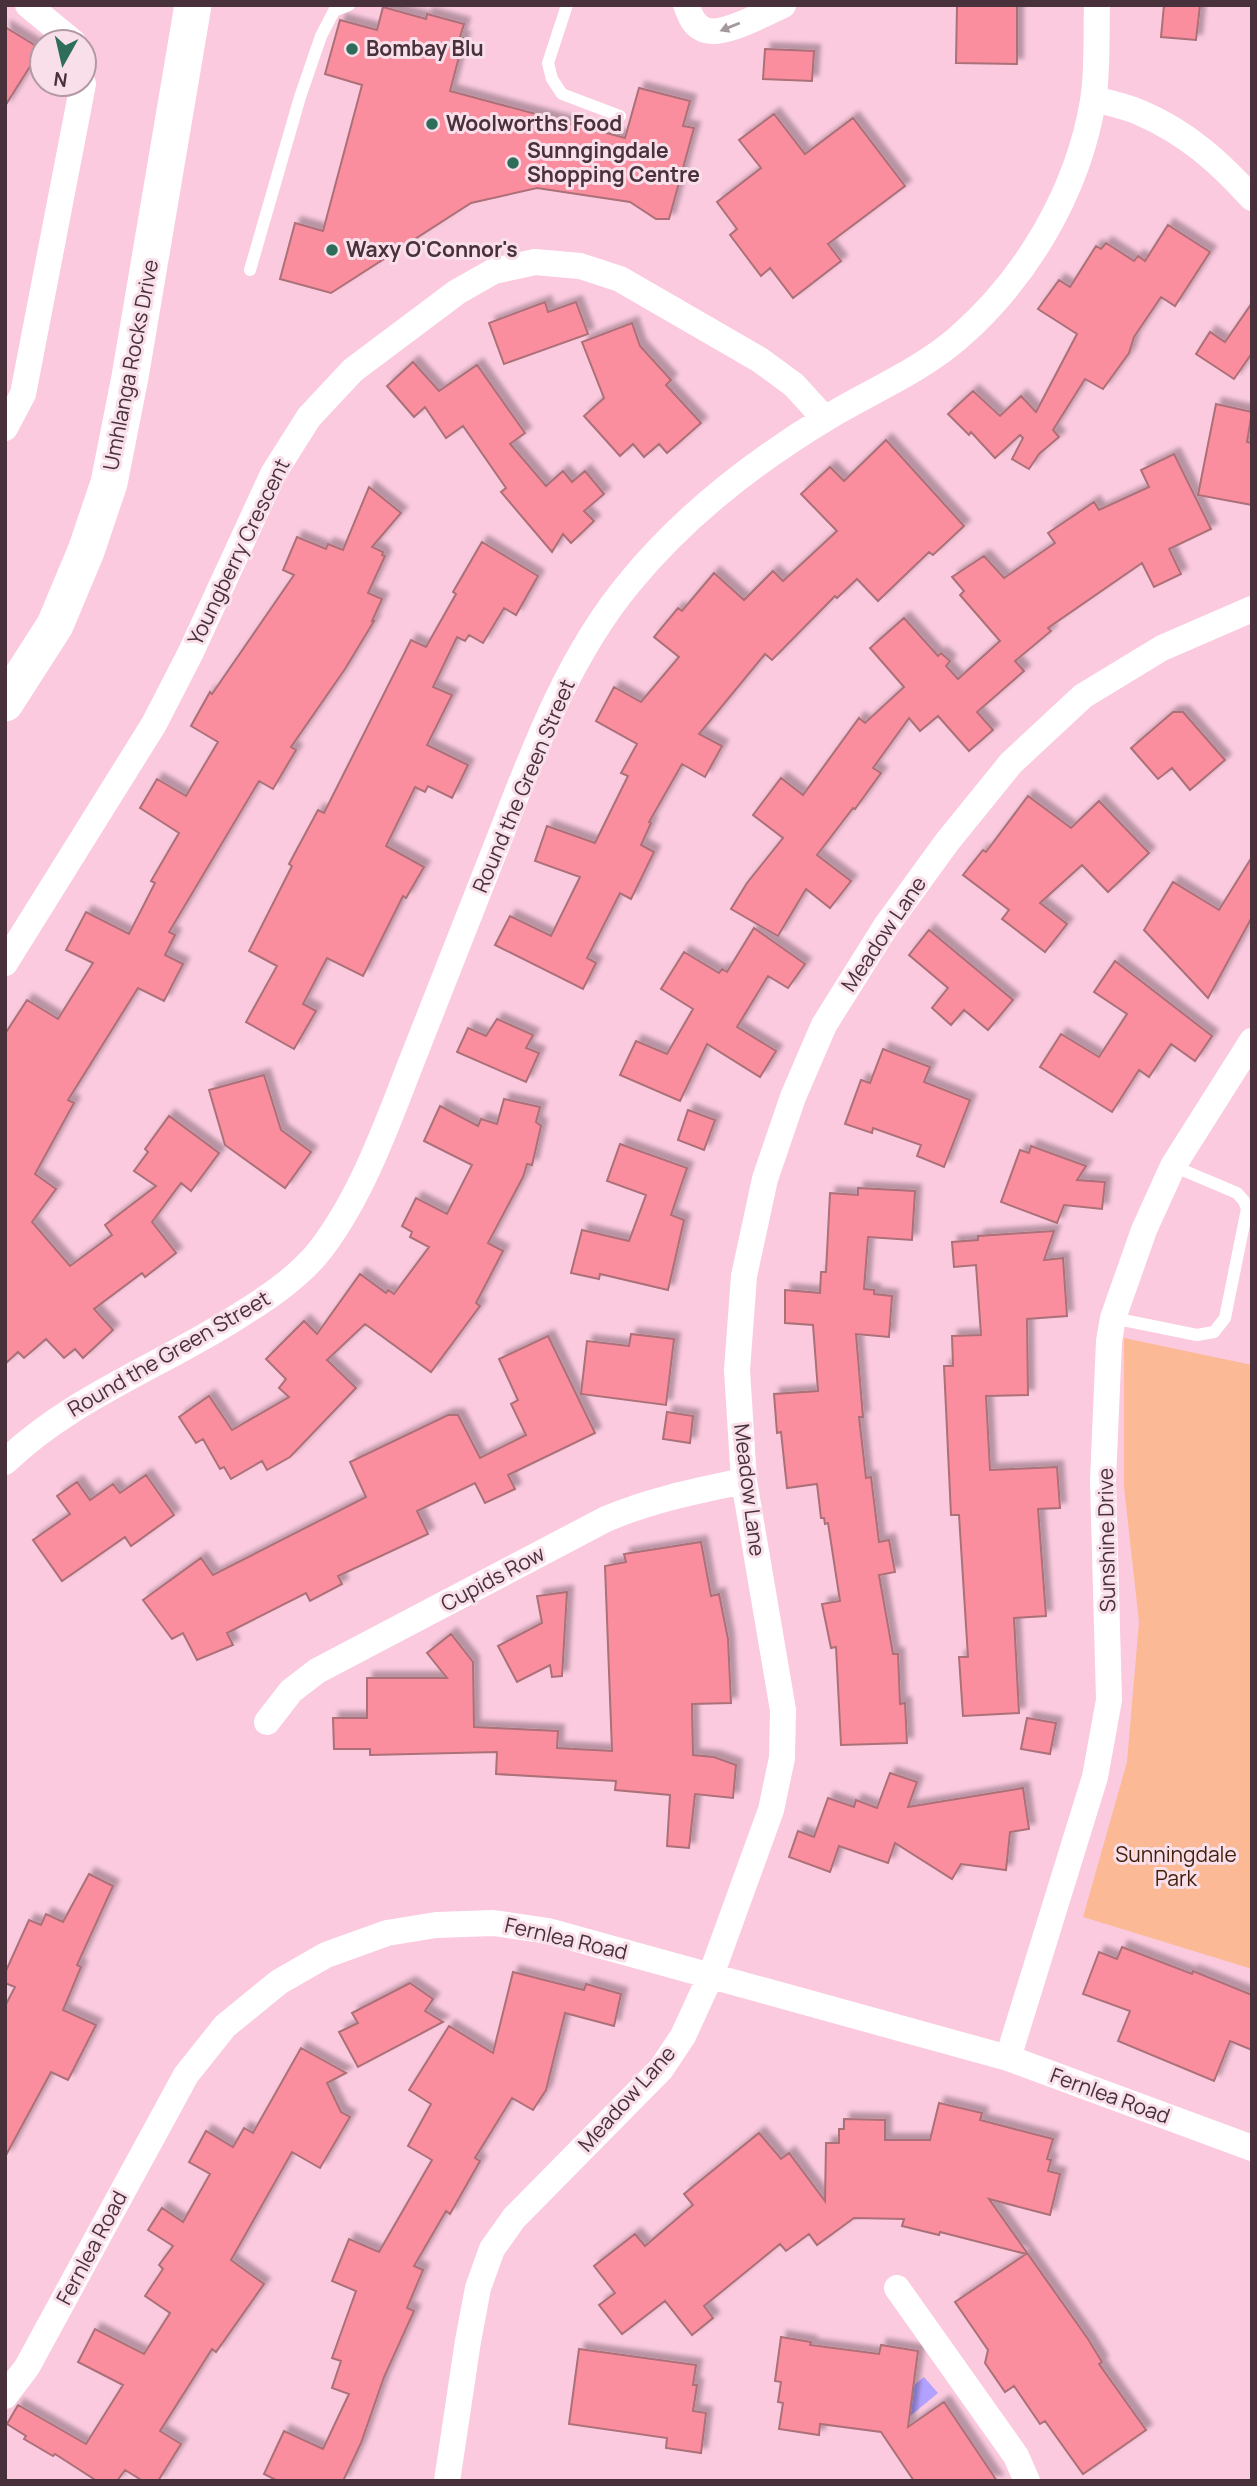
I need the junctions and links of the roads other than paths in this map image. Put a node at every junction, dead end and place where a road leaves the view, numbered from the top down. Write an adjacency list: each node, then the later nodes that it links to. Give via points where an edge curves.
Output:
1 (28, 5): 8 (street)
2 (193, 5): 17 (main road, Umhlanga Rocks Drive, via 109,483 55,625)
3 (349, 5): 13 (lane, via 334,12 321,36)
4 (567, 5): 11 (lane, via 548,63 552,79 562,94)
5 (686, 5): 6 (street, one-way to 5, via 719,32 701,29)
6 (783, 5)
7 (1097, 5): 10 (street, Round the Green Street)
8 (56, 28)
9 (80, 98): 15 (street, via 23,394)
10 (1094, 99): 12 (street, via 1139,112 1191,140); 14 (street, Round the Green Street, via 1062,199 1043,238 996,302 956,340 912,371)
11 (620, 116)
12 (1252, 198)
13 (250, 270)
14 (825, 419): 18 (street, Youngberry Crescent, via 794,385 760,360 621,279 580,267 535,262 494,271 457,292 353,370 309,417 273,474 155,724); 22 (street, Round the Green Street, via 746,472 688,519 629,583 593,636 526,770 359,1187 320,1251 273,1294 65,1414)
15 (5, 428)
16 (1252, 609): 23 (street, Meadow Lane, via 1161,648 1083,696 1011,763 886,926 824,1025 765,1179 744,1276 737,1370)
17 (5, 703)
18 (5, 963)
19 (1252, 1041): 20 (street, Sunshine Drive)
20 (1173, 1166): 21 (street, Sunshine Drive); 21 (lane, via 1237,1194 1247,1209 1226,1318 1214,1332 1198,1335)
21 (1113, 1318): 26 (street, Sunshine Drive, via 1103,1480 1109,1700 1095,1777)
22 (5, 1462)
23 (744, 1481): 24 (street, Cupids Row, via 633,1507 606,1519 317,1671 291,1691); 25 (street, Meadow Lane, via 783,1710 782,1758 771,1810)
24 (267, 1722)
25 (711, 1975): 26 (street, Fernlea Road); 29 (street, Fernlea Road, via 548,1931 493,1923 387,1933 326,1955 279,1982 225,2026 186,2075 27,2367); 30 (street, Meadow Lane, via 684,2036 661,2069 514,2218 492,2249 478,2288)
26 (1008, 2058): 27 (street, Fernlea Road)
27 (1252, 2148)
28 (897, 2288): 31 (street, via 1016,2456)
29 (5, 2396)
30 (447, 2481)
31 (1027, 2481)

